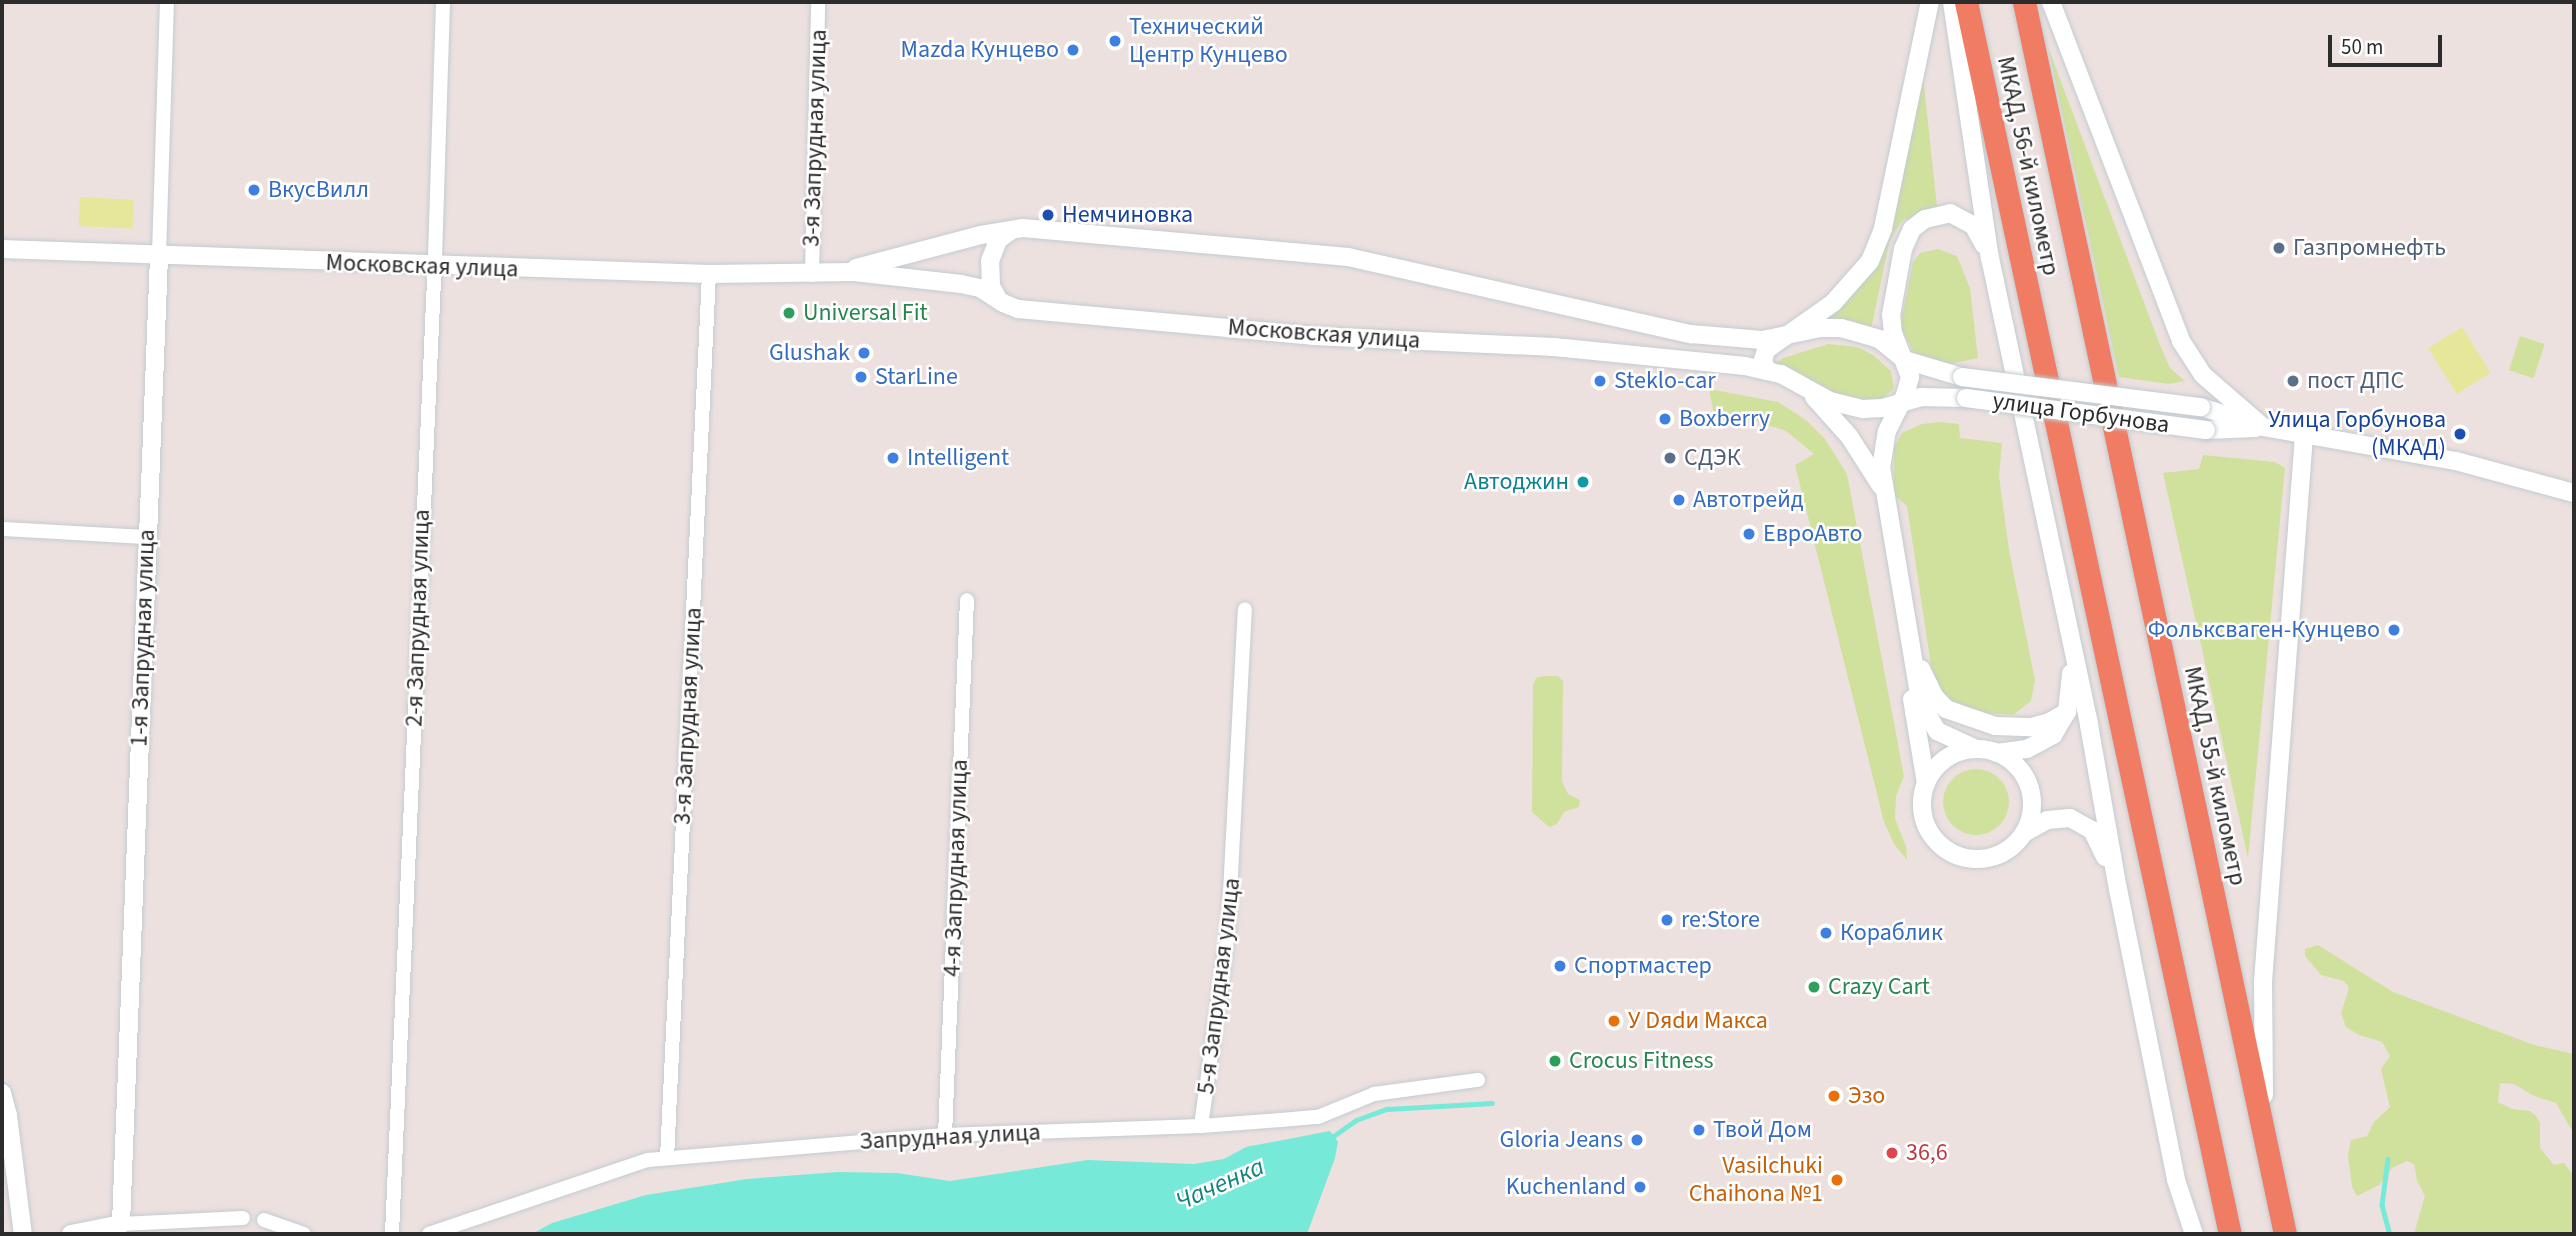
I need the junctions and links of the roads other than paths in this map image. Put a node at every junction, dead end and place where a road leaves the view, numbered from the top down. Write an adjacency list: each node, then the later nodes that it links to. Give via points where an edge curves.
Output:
1 (167, 2): 11 (street, 1-я Запрудная улица)
2 (443, 2): 13 (street, 2-я Запрудная улица)
3 (818, 2): 16 (street, 3-я Запрудная улица)
4 (1930, 2): 19 (street, via 1883,228 1870,261 1833,303)
5 (1952, 2): 12 (street)
6 (1966, 2): 58 (highway, МКАД, 56-й километр)
7 (2024, 2): 18 (highway, МКАД, 56-й километр)
8 (2051, 2): 23 (street, via 2180,341 2203,375)
9 (1016, 229): 14 (street, Московская улица); 17 (street, via 998,240 993,249 989,273); 19 (street, Московская улица, via 1348,257 1691,334 1738,341)
10 (2, 249): 11 (street, Московская улица)
11 (159, 255): 13 (street, Московская улица); 32 (street, 1-я Запрудная улица)
12 (1990, 258): 20 (street, via 1973,225 1950,213 1925,219 1912,229 1903,249 1891,315); 35 (street)
13 (433, 267): 15 (street, Московская улица); 55 (street, 2-я Запрудная улица)
14 (842, 272): 16 (street, Московская улица); 17 (street, Московская улица, via 961,284)
15 (709, 274): 16 (street, Московская улица); 47 (street, 3-я Запрудная улица)
16 (812, 275)
17 (997, 297): 21 (street, Московская улица, via 1010,307 1028,310 1313,336 1554,347)
18 (2094, 329): 48 (highway, МКАД, 55-й километр)
19 (1787, 334): 20 (street, улица Горбунова, via 1821,328 1861,332); 21 (street, via 1766,350 1763,360)
20 (1905, 360): 24 (street, via 1910,377); 25 (street, улица Горбунова, bridge, via 1962,377)
21 (1768, 371): 22 (street, Московская улица)
22 (1807, 389): 24 (street, улица Горбунова, via 1853,407); 29 (street, via 1855,443)
23 (2221, 391): 25 (street, via 2227,401); 26 (street)
24 (1900, 404): 27 (street, улица Горбунова, bridge, via 1941,396 1966,398); 29 (street, via 1883,451)
25 (2226, 414): 26 (street, улица Горбунова); 27 (street, via 2219,425)
26 (2263, 427): 27 (street, улица Горбунова); 28 (street, улица Горбунова)
27 (2206, 430)
28 (2304, 435): 30 (street, улица Горбунова, via 2456,461); 48 (street, via 2263,982)
29 (1883, 489): 36 (street)
30 (2574, 493)
31 (2, 529): 32 (street)
32 (147, 537): 51 (street, 1-я Запрудная улица)
33 (967, 600): 46 (street, 4-я Запрудная улица)
34 (1245, 609): 45 (street, 5-я Запрудная улица, via 1228,931)
35 (2069, 634): 37 (street); 42 (street)
36 (1911, 643): 37 (street, via 1934,696 1960,716 2012,728 2049,722); 38 (street, via 1920,700 1930,722 1950,739); 40 (street, via 1909,687)
37 (2067, 712): 39 (street, via 2063,723 2042,744)
38 (1976, 749): 39 (street); 40 (street, via 1946,759)
39 (1997, 752): 41 (street, via 2015,764 2028,782 2032,802)
40 (1926, 784): 41 (street, via 1927,826 1940,843 1958,855 2000,854)
41 (2024, 833): 42 (street, via 2055,818 2086,825 2097,839)
42 (2118, 889): 57 (street, via 2176,1180)
43 (1478, 1080): 45 (street, Запрудная улица, via 1374,1094 1318,1117)
44 (2, 1093): 52 (street)
45 (1201, 1126): 46 (street, Запрудная улица)
46 (946, 1135): 47 (street, Запрудная улица)
47 (667, 1158): 56 (street, Запрудная улица, via 648,1160)
48 (2269, 1161): 59 (highway, МКАД, 55-й километр)
49 (243, 1219): 51 (street)
50 (264, 1220): 54 (street)
51 (121, 1224): 53 (street)
52 (23, 1234)
53 (71, 1234)
54 (304, 1234)
55 (392, 1234)
56 (429, 1234)
57 (2194, 1234)
58 (2231, 1234)
59 (2285, 1234)

